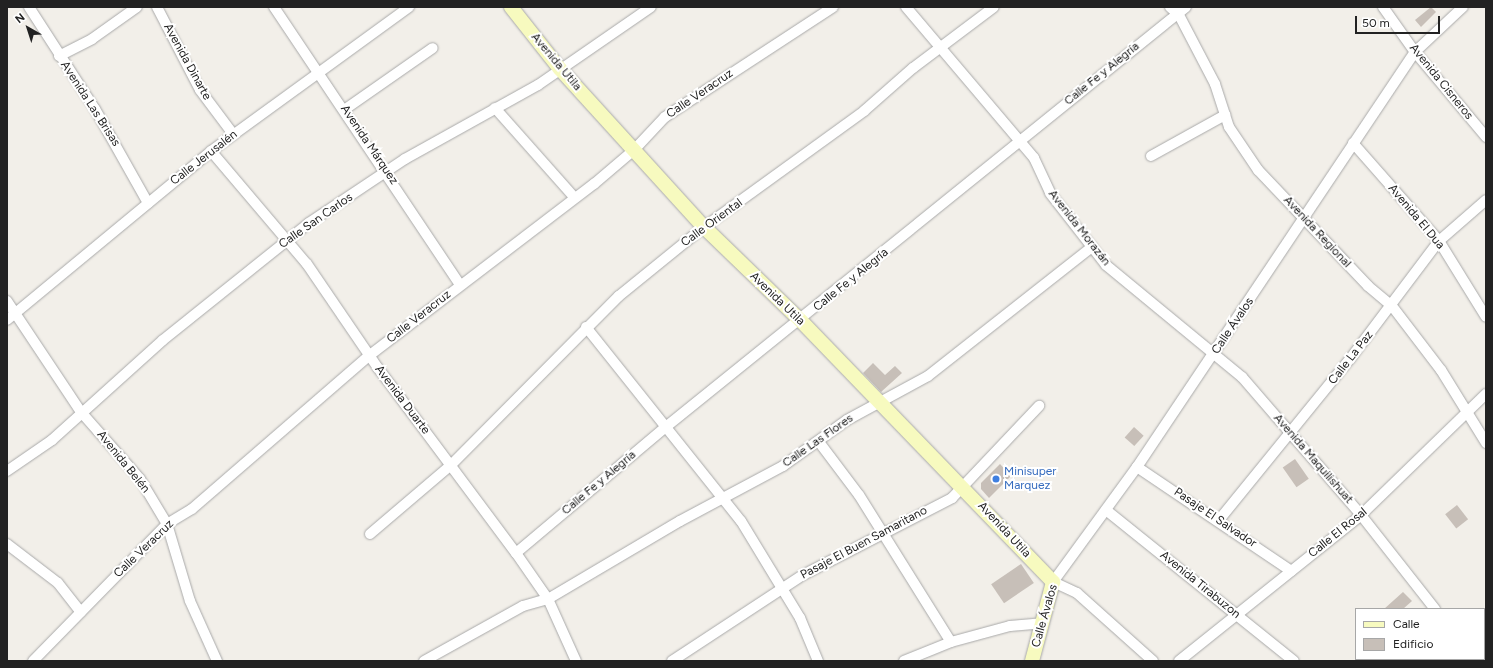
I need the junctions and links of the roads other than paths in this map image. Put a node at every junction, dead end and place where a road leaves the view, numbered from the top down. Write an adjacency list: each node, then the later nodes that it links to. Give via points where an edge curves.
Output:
1 (29, 7): 19 (street, Avenida Las Brisas)
2 (137, 7): 19 (street, via 92,39)
3 (157, 7): 25 (street, Avenida Dinarte, via 200,90)
4 (274, 7): 21 (street, Avenida Márquez)
5 (409, 7): 21 (street, Calle Jerusalén)
6 (511, 7): 20 (street, Avenida Utila)
7 (651, 7): 20 (street, Calle San Carlos)
8 (833, 7): 29 (street, Calle Veracruz, via 665,117)
9 (906, 7): 16 (street, Avenida Morazán)
10 (994, 7): 16 (street, Calle Oriental)
11 (1170, 7): 15 (street, Avenida Regional)
12 (1186, 7): 15 (street, Calle Fe y Alegría)
13 (1384, 7): 18 (street, Avenida Cisneros)
14 (1463, 7): 18 (street, Calle Ávalos)
15 (1179, 15): 24 (street, Avenida Regional, via 1215,84); 27 (street, Calle Fe y Alegría)
16 (940, 46): 27 (street, Avenida Morazán); 37 (street, Calle Oriental, via 864,111)
17 (433, 48): 23 (street)
18 (1415, 52): 26 (street, Avenida Cisneros); 28 (street, Calle Ávalos)
19 (58, 56): 35 (street, Avenida Las Brisas, via 95,109)
20 (560, 69): 22 (street, Calle San Carlos); 29 (street, Avenida Utila)
21 (318, 72): 23 (street, Avenida Márquez); 25 (street, Calle Jerusalén)
22 (494, 108): 32 (street, Calle San Carlos); 33 (street)
23 (344, 110): 32 (street, Avenida Márquez)
24 (1225, 115): 31 (street); 36 (street, Avenida Regional, via 1229,127 1258,170)
25 (233, 134): 30 (street, Calle Jerusalén)
26 (1486, 137)
27 (1020, 141): 40 (street, Avenida Morazán, via 1034,158 1050,192); 47 (street, Calle Fe y Alegría)
28 (1353, 142): 36 (street, Calle Ávalos); 39 (street, Avenida El Dua)
29 (634, 150): 33 (street, Calle Veracruz); 37 (street, Avenida Utila)
30 (211, 151): 35 (street, Calle Jerusalén); 38 (street, Avenida Duarte)
31 (1151, 156)
32 (387, 172): 38 (street, Calle San Carlos); 41 (street, Avenida Márquez)
33 (575, 198): 41 (street, Calle Veracruz)
34 (1486, 200): 39 (street, Calle La Paz)
35 (148, 203): 44 (street, Calle Jerusalén)
36 (1305, 219): 43 (street, Avenida Regional, via 1368,286); 49 (street, Calle Ávalos)
37 (704, 227): 47 (street, Avenida Utila); 48 (street, Calle Oriental)
38 (286, 240): 50 (street, Avenida Duarte); 54 (street, Calle San Carlos, via 163,340)
39 (1439, 242): 43 (street, Calle La Paz); 45 (street, Avenida El Dua)
40 (1092, 247): 49 (street, Avenida Morazán, via 1106,265); 52 (street, Calle Las Flores, via 928,376)
41 (460, 285): 50 (street, Calle Veracruz)
42 (7, 301): 44 (street, Avenida Belén)
43 (1392, 306): 55 (street, Avenida Regional, via 1441,370); 57 (street, Calle La Paz)
44 (16, 312): 46 (street, Calle Jerusalén); 54 (street, Avenida Belén)
45 (1486, 317)
46 (7, 320)
47 (801, 321): 52 (street, Avenida Utila); 56 (street, Calle Fe y Alegría)
48 (586, 327): 56 (street); 60 (street, Calle Oriental)
49 (1214, 354): 57 (street, Avenida Maquilishuat, via 1242,377); 61 (street, Calle Ávalos)
50 (370, 355): 60 (street, Avenida Duarte); 68 (street, Calle Veracruz, via 192,509)
51 (1486, 394): 55 (street, Calle El Rosal)
52 (878, 404): 58 (street, Calle Las Flores, via 847,420); 63 (street, Avenida Utila)
53 (1039, 406): 63 (street, Pasaje El Buen Samaritano)
54 (81, 412): 62 (street, Calle San Carlos, via 52,440); 68 (street, Avenida Belén, via 140,479)
55 (1466, 413): 59 (street, Avenida Regional); 66 (street, Calle El Rosal)
56 (667, 426): 64 (street); 72 (street, Calle Fe y Alegría)
57 (1291, 433): 66 (street, Avenida Maquilishuat); 67 (street, Calle La Paz)
58 (819, 442): 64 (street, Calle Las Flores); 69 (street)
59 (1486, 444)
60 (451, 465): 70 (street, Calle Oriental); 72 (street, Avenida Duarte)
61 (1137, 467): 65 (street, Calle Ávalos); 67 (street, Pasaje El Salvador)
62 (7, 471)
63 (963, 486): 69 (street, Pasaje El Buen Samaritano, via 952,498); 74 (street, Avenida Utila)
64 (724, 498): 75 (street, via 766,557); 76 (street, Calle Las Flores)
65 (1106, 510): 74 (street, Calle Ávalos); 79 (street, Avenida Tirabuzon)
66 (1361, 516): 73 (street, Calle El Rosal); 77 (street, Avenida Maquilishuat)
67 (1219, 520): 73 (street, Pasaje El Salvador)
68 (167, 524): 78 (street, Calle Veracruz); 83 (street, Avenida Belén, via 190,602)
69 (882, 531): 75 (street, Pasaje El Buen Samaritano); 81 (street)
70 (370, 534)
71 (7, 544): 78 (street, via 58,583)
72 (516, 553): 76 (street, Avenida Duarte)
73 (1291, 571): 79 (street, Calle El Rosal)
74 (1053, 582): 80 (street, Calle Ávalos); 90 (street, via 1077,593)
75 (782, 588): 86 (street, Pasaje El Buen Samaritano); 87 (street)
76 (548, 599): 84 (street, Calle Las Flores, via 523,606); 85 (street, Avenida Duarte)
77 (1434, 608)
78 (81, 612): 82 (street, Calle Veracruz)
79 (1236, 614): 91 (street, Calle El Rosal); 92 (street, Avenida Tirabuzon)
80 (1042, 623): 81 (street, via 1010,626); 89 (street, Calle Ávalos)
81 (951, 642): 88 (street)
82 (33, 661)
83 (217, 661)
84 (424, 661)
85 (576, 661)
86 (672, 661)
87 (818, 661)
88 (904, 661)
89 (1032, 661)
90 (1153, 661)
91 (1179, 661)
92 (1294, 661)

